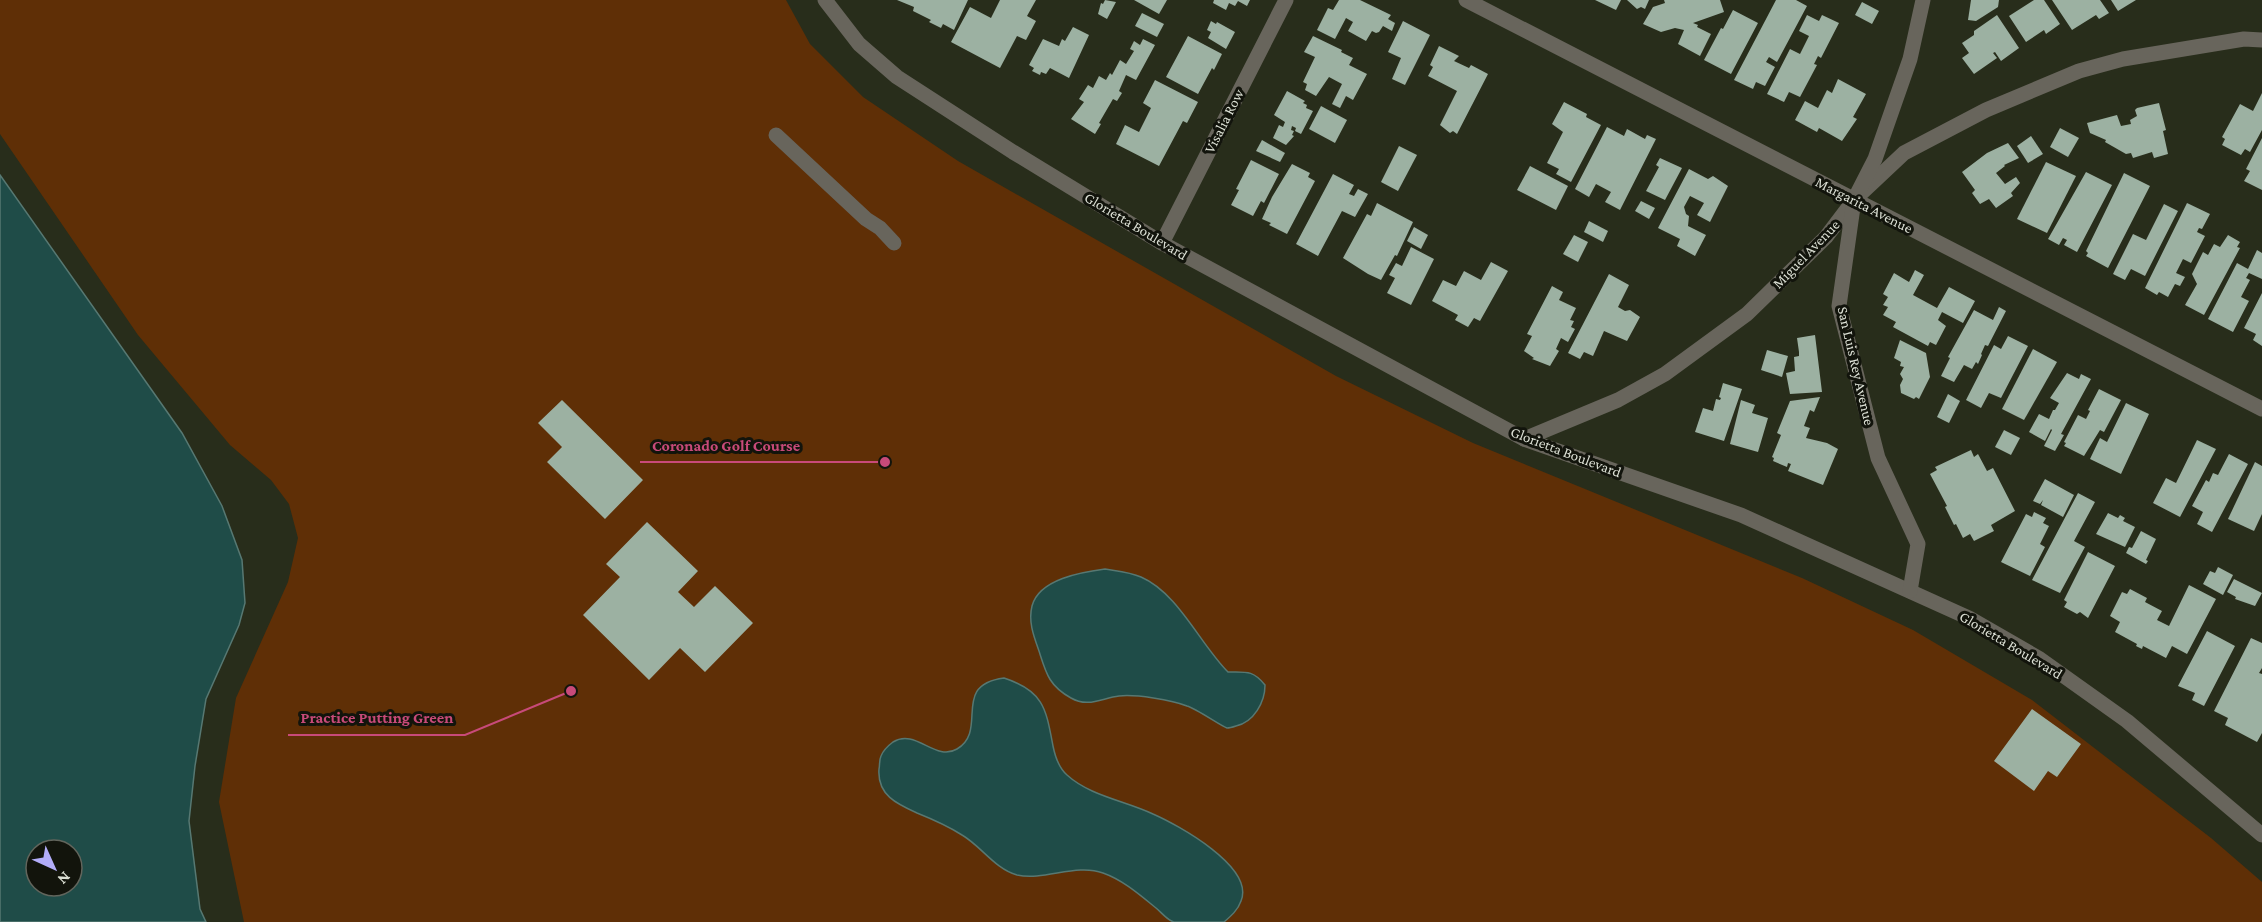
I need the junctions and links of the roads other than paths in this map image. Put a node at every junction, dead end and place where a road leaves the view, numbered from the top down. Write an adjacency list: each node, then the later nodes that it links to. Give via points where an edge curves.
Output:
1 (825, 0): 9 (street, Glorietta Boulevard, via 859,44 897,77)
2 (1286, 0): 9 (street, Visalia Row)
3 (1466, 0): 7 (street, Margarita Avenue)
4 (1923, 0): 7 (street, San Luis Rey Avenue, via 1910,59 1875,159)
5 (2262, 40): 7 (street, Miguel Avenue, via 2244,39 2123,59 2079,71 1986,110 1905,153)
6 (776, 135): 8 (street)
7 (1854, 200): 10 (street, Margarita Avenue); 11 (street, Miguel Avenue, via 1826,237 1747,314 1665,374); 12 (street, San Luis Rey Avenue, via 1839,306 1878,458 1918,544)
8 (894, 243)
9 (1162, 243): 11 (street, Glorietta Boulevard)
10 (2262, 409)
11 (1524, 440): 12 (street, Glorietta Boulevard, via 1741,515)
12 (1910, 591): 13 (street, Glorietta Boulevard, via 1969,618 2049,666 2127,721)
13 (2262, 835)

